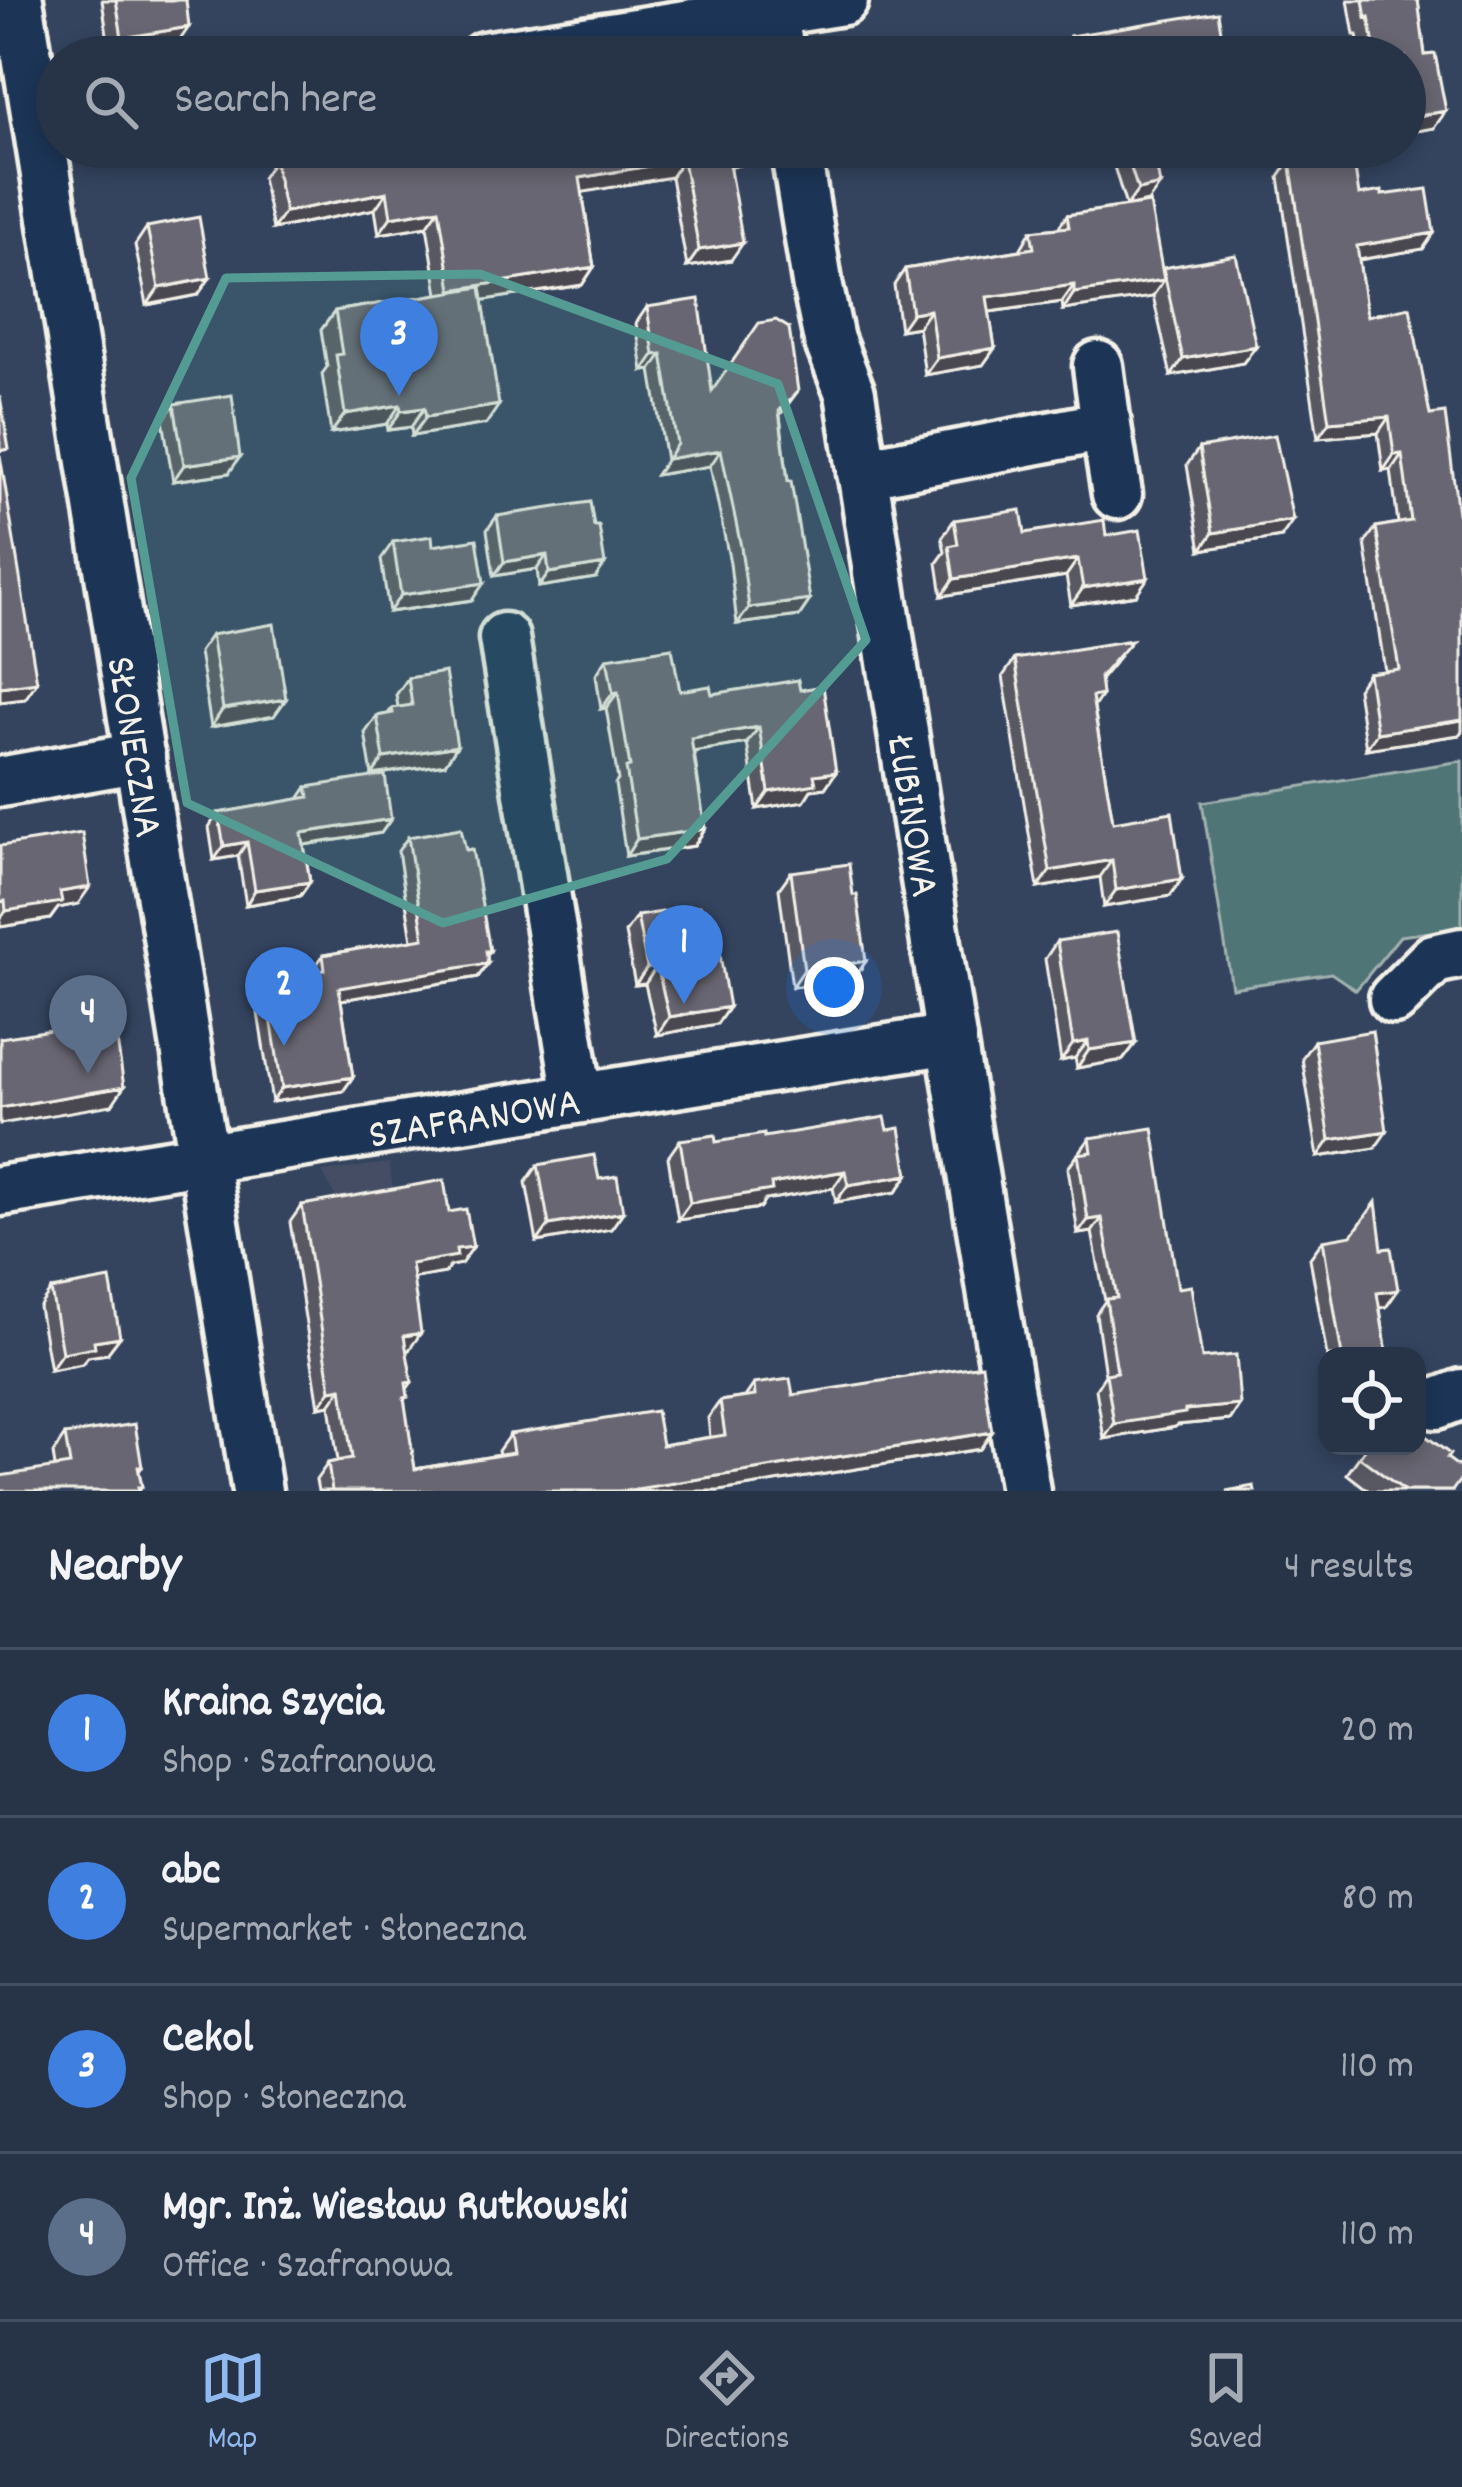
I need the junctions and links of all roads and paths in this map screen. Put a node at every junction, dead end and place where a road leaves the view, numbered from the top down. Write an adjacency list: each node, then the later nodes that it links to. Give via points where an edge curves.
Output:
1 (18, 0): 4 (street, SŁONECZNA)
2 (842, 0): 3 (street)
3 (776, 34)
4 (32, 129)
5 (39, 168): 12 (street, SŁONECZNA)
6 (798, 168): 9 (street, ŁUBINOWA)
7 (1098, 366): 8 (street)
8 (1106, 426): 9 (street); 10 (street)
9 (862, 472): 16 (street, ŁUBINOWA)
10 (1117, 494)
11 (504, 638): 17 (street)
12 (140, 757): 13 (street); 18 (street, SŁONECZNA)
13 (0, 782)
14 (1462, 953): 15 (street, via 1434,959)
15 (1394, 999)
16 (950, 1039): 17 (street, SZAFRANOWA); 21 (street, ŁUBINOWA)
17 (578, 1097): 18 (street, SZAFRANOWA)
18 (206, 1159): 19 (street, SZAFRANOWA); 20 (street, SŁONECZNA)
19 (0, 1191)
20 (257, 1491)
21 (1025, 1491)

